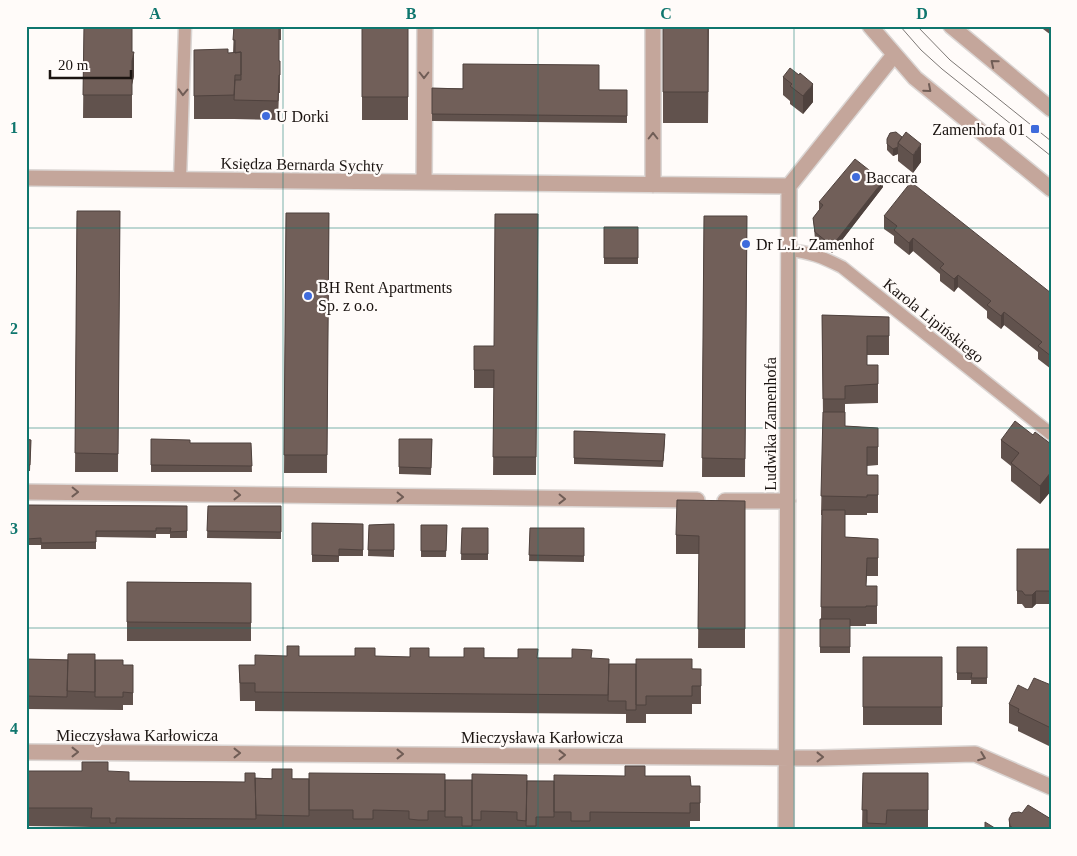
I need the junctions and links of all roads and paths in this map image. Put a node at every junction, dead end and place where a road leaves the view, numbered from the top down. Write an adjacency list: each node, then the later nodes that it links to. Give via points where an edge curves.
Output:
1 (185, 26): 9 (lane, one-way to 9)
2 (424, 26): 10 (street, one-way to 10)
3 (653, 26): 11 (street, one-way to 3)
4 (870, 26): 6 (street)
5 (951, 26): 7 (street, one-way to 5)
6 (894, 54): 12 (street); 13 (street, one-way to 13, via 943,102)
7 (1051, 109)
8 (26, 178): 9 (street, Księdza Bernarda Sychty)
9 (180, 180): 10 (street, Księdza Bernarda Sychty)
10 (424, 182): 11 (street, Księdza Bernarda Sychty)
11 (653, 184): 12 (street, Księdza Bernarda Sychty)
12 (789, 186): 14 (street, Ludwika Zamenhofa)
13 (1051, 188)
14 (788, 250): 15 (lane, Karola Lipińskiego, via 817,255 842,267); 17 (street, Ludwika Zamenhofa)
15 (1051, 434)
16 (26, 492): 17 (street, one-way to 17)
17 (788, 501): 19 (street, Ludwika Zamenhofa)
18 (26, 752): 19 (street, Mieczysława Karłowicza, one-way to 19)
19 (787, 757): 20 (street, Mieczysława Karłowicza, one-way to 20, via 975,754); 21 (street, Ludwika Zamenhofa)
20 (1051, 787)
21 (786, 830)

